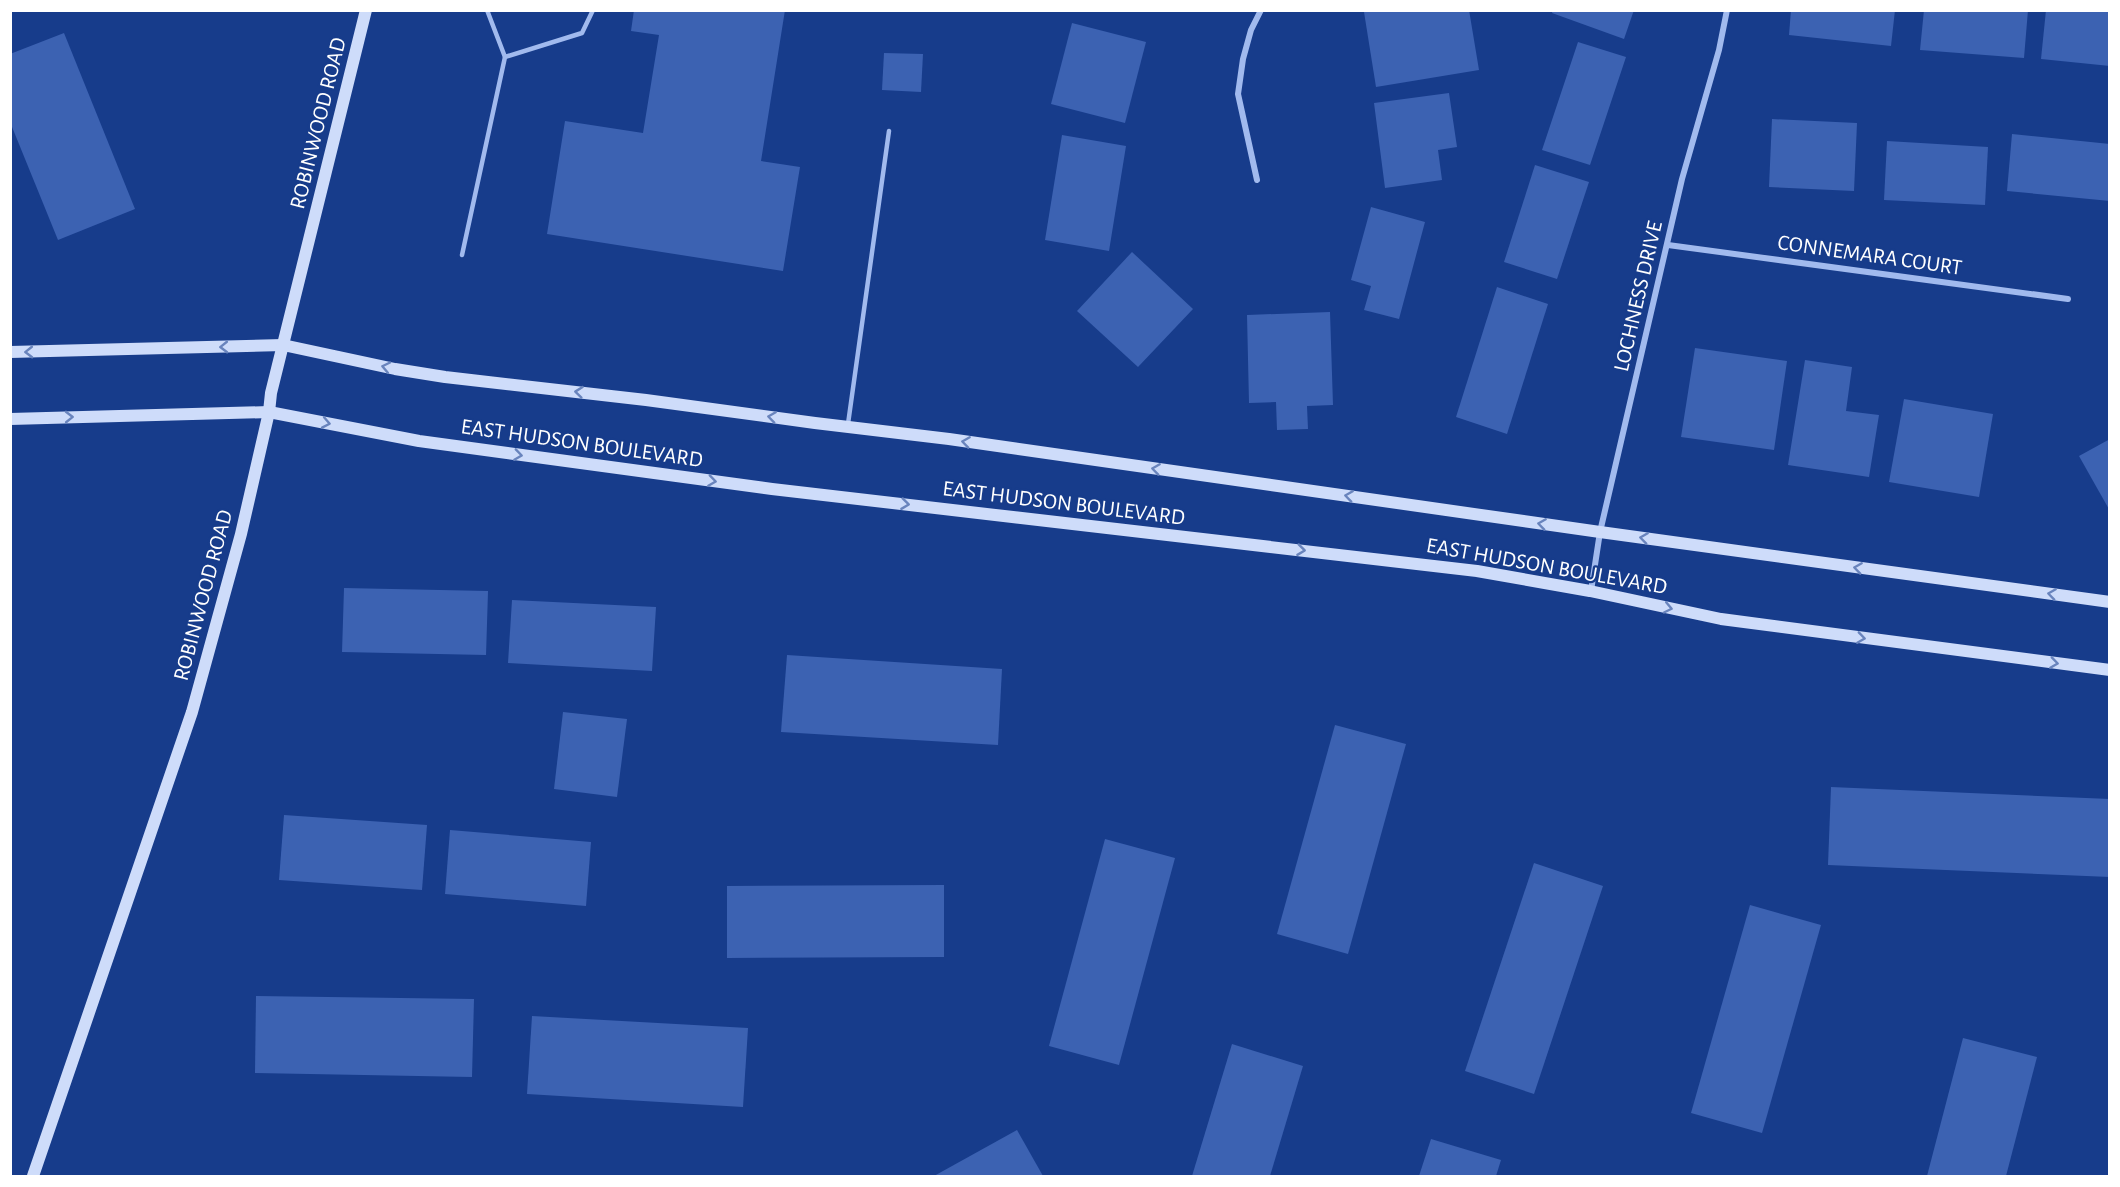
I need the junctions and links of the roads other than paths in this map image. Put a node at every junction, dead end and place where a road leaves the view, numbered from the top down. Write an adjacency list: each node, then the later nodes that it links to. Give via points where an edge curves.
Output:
1 (366, 10): 12 (main road, ROBINWOOD ROAD)
2 (487, 10): 6 (lane)
3 (593, 10): 6 (lane, via 582,33)
4 (1261, 10): 8 (street, via 1249,40 1238,94)
5 (1726, 10): 9 (street, LOCHNESS DRIVE)
6 (506, 57): 10 (lane)
7 (890, 131): 16 (lane)
8 (1257, 180)
9 (1668, 245): 11 (street, CONNEMARA COURT); 17 (street, LOCHNESS DRIVE)
10 (462, 255)
11 (2068, 299)
12 (283, 345): 13 (main road, EAST HUDSON BOULEVARD, one-way to 13); 14 (main road, ROBINWOOD ROAD); 16 (main road, EAST HUDSON BOULEVARD, one-way to 12, via 445,377)
13 (10, 352)
14 (268, 412): 15 (main road, EAST HUDSON BOULEVARD, one-way to 14); 18 (main road, EAST HUDSON BOULEVARD, one-way to 18, via 466,448 771,489 1476,571); 21 (main road, ROBINWOOD ROAD, via 242,534 192,712)
15 (10, 419)
16 (848, 427): 17 (main road, EAST HUDSON BOULEVARD, one-way to 16)
17 (1600, 532): 18 (street, LOCHNESS DRIVE); 19 (main road, EAST HUDSON BOULEVARD, one-way to 17)
18 (1590, 591): 20 (main road, EAST HUDSON BOULEVARD, one-way to 20, via 1721,619)
19 (2109, 602)
20 (2109, 670)
21 (33, 1176)

